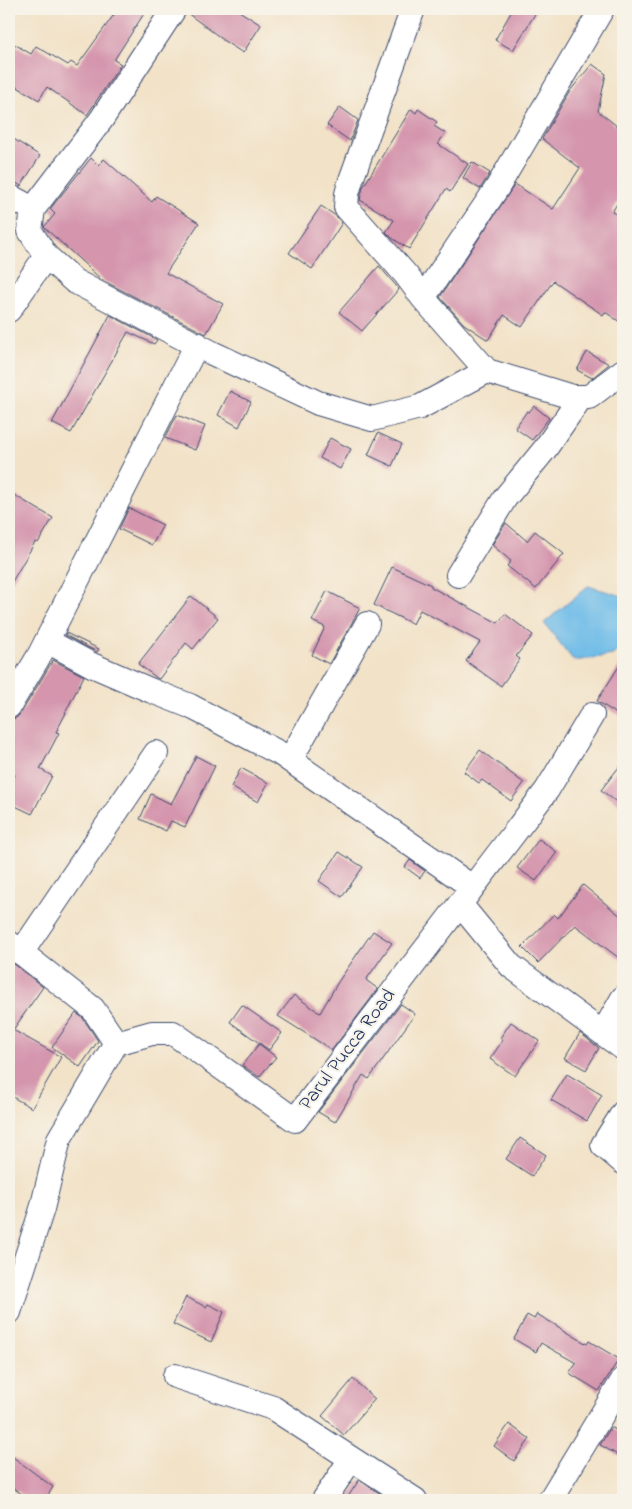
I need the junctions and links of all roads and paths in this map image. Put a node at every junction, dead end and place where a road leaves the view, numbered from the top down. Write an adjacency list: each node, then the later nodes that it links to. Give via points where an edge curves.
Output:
1 (174, 9): 5 (street, via 101,120)
2 (413, 9): 7 (street, via 350,180 346,207)
3 (602, 9): 7 (street, via 497,188)
4 (9, 196): 5 (street)
5 (33, 209): 6 (street, via 30,231)
6 (46, 256): 8 (street); 9 (street, via 74,281)
7 (424, 298): 10 (street)
8 (9, 310)
9 (197, 344): 10 (street, via 318,403 372,419 420,407); 15 (street)
10 (487, 371): 12 (street)
11 (623, 371): 12 (street, via 590,397)
12 (581, 397): 13 (street, via 505,498)
13 (458, 575)
14 (367, 624): 19 (street)
15 (47, 641): 16 (street); 19 (street, via 92,665 190,706)
16 (9, 706)
17 (592, 715): 20 (street, Parul Pucca Road, via 547,790)
18 (156, 752): 21 (street)
19 (290, 760): 20 (street)
20 (466, 896): 23 (street, via 511,966); 24 (street, Parul Pucca Road, via 294,1120 173,1033 152,1033)
21 (15, 948): 24 (street, via 92,1009)
22 (623, 998): 23 (street)
23 (603, 1033): 25 (street)
24 (116, 1043): 28 (street, via 59,1139 42,1209)
25 (623, 1048)
26 (623, 1113): 27 (street, via 603,1145)
27 (623, 1162)
28 (9, 1312)
29 (175, 1376): 31 (street, via 273,1408)
30 (623, 1380): 34 (street)
31 (351, 1459): 32 (street); 33 (street)
32 (324, 1500)
33 (415, 1500)
34 (550, 1500)

